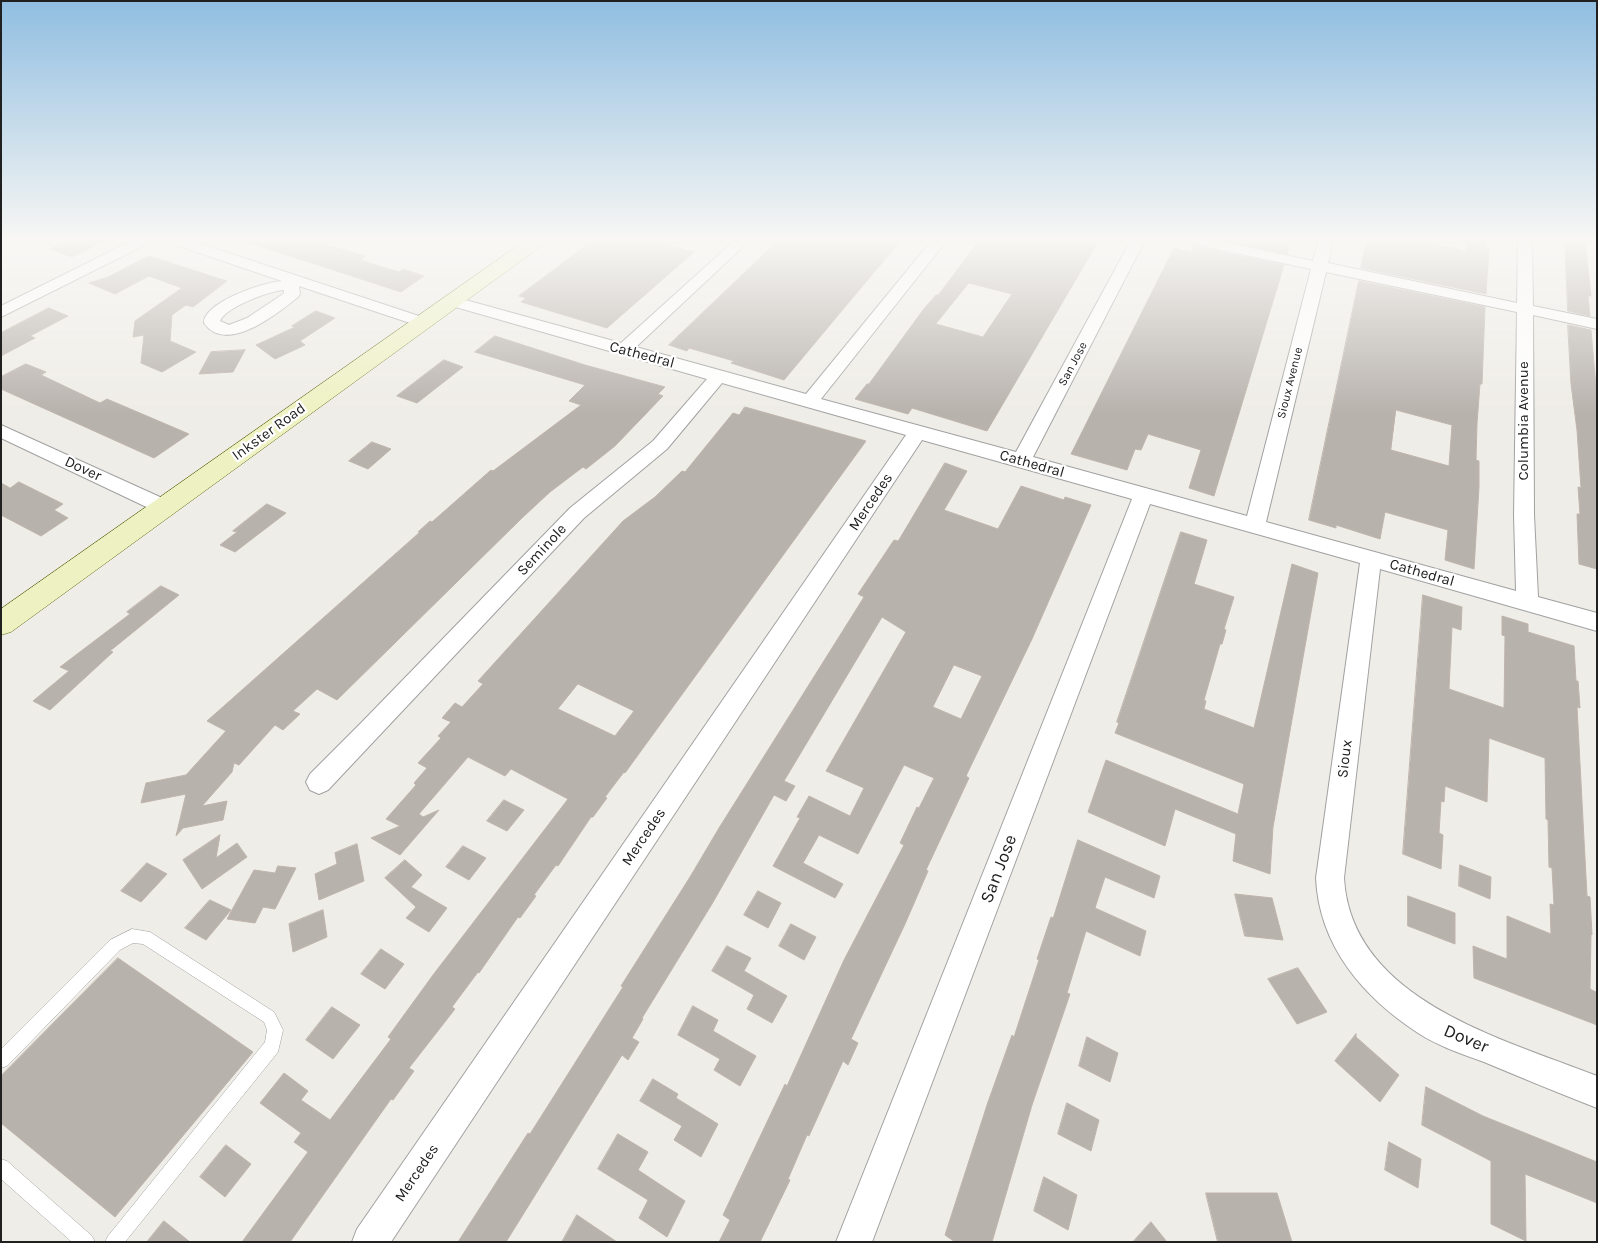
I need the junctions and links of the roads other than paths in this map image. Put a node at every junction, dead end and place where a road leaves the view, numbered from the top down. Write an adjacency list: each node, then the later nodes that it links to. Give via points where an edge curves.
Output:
1 (29, 298): 12 (street)
2 (343, 298): 13 (street)
3 (467, 298): 10 (main road, Inkster Road)
4 (680, 298): 15 (street)
5 (893, 298): 17 (street)
6 (1107, 298): 20 (street, San Jose)
7 (1310, 298): 23 (street, Sioux Avenue)
8 (1472, 298): 11 (street)
9 (1525, 298): 11 (street, Columbia Avenue)
10 (460, 304): 13 (main road, Inkster Road); 15 (street, Cathedral)
11 (1525, 309): 14 (street); 25 (street, Columbia Avenue)
12 (1, 312)
13 (422, 322): 22 (main road, Inkster Road)
14 (1597, 324)
15 (623, 350): 16 (street, Cathedral)
16 (719, 376): 17 (street, Cathedral); 28 (street, Seminole, via 660,445 577,513)
17 (809, 402): 19 (street, Cathedral)
18 (1, 431): 22 (street, Dover)
19 (918, 432): 20 (street, Cathedral); 35 (street, Mercedes)
20 (1021, 461): 21 (street, Cathedral)
21 (1144, 495): 23 (street, Cathedral); 36 (street, San Jose)
22 (164, 507): 27 (main road, Inkster Road)
23 (1255, 526): 24 (street, Cathedral)
24 (1371, 558): 25 (street, Cathedral); 29 (street, Sioux, via 1330,878 1335,916)
25 (1527, 602): 26 (street, Cathedral)
26 (1597, 622)
27 (1, 624)
28 (319, 782)
29 (1355, 955): 31 (street, Dover, via 1386,990 1430,1023)
30 (1, 1060): 34 (lane, via 115,945 132,936 145,937 269,1017 275,1030 272,1046)
31 (1597, 1092)
32 (1, 1167): 33 (lane)
33 (86, 1242)
34 (114, 1242)
35 (370, 1242)
36 (854, 1242)

